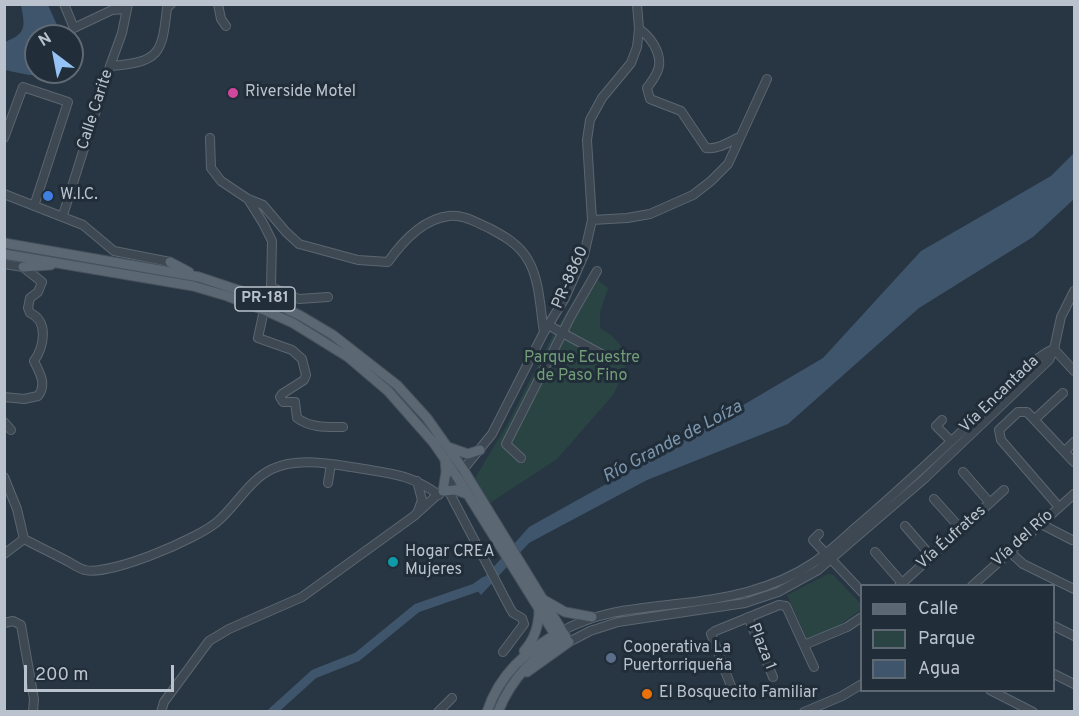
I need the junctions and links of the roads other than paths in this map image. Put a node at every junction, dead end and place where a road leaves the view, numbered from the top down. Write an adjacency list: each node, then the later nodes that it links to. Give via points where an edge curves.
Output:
1 (64, 4): 5 (street, via 74,28 111,10)
2 (171, 4): 8 (street, via 159,50 141,61)
3 (218, 4): 6 (street)
4 (638, 4): 7 (street, PR-8860 / PR-8860)
5 (128, 7): 8 (street, Calle Carite)
6 (226, 26)
7 (639, 29): 10 (street, via 652,39 660,64 647,88 650,99 681,111 706,148); 17 (street, PR-8860 / PR-8860, via 631,63 602,98 590,120 587,140)
8 (110, 66): 16 (street, Calle Carite)
9 (767, 79): 10 (street)
10 (740, 136): 17 (street, via 728,164 693,195 650,214)
11 (4, 138): 15 (street, via 23,87 68,102)
12 (210, 138): 14 (street, via 211,168 221,181)
13 (4, 194): 15 (street)
14 (248, 200): 26 (street, via 272,241); 30 (street, via 263,205 299,244 358,260 388,262 400,244 429,222 450,215 466,218 509,238 528,260)
15 (34, 206): 16 (street)
16 (63, 215): 20 (street, via 83,225 114,251)
17 (592, 220): 30 (street, PR-8860 / PR-8860, via 584,255)
18 (4, 243): 25 (main road, PR-181)
19 (4, 254): 21 (main road, PR-181)
20 (170, 262): 25 (main road)
21 (57, 263): 23 (main road); 29 (main road, PR-181, via 192,286)
22 (4, 264): 23 (street)
23 (23, 267): 36 (street, via 42,282 28,308 41,321 42,344 34,361 42,391 24,399)
24 (597, 271): 31 (street)
25 (199, 277): 29 (main road, PR-181)
26 (271, 287): 28 (street, via 298,299); 29 (street)
27 (1074, 291): 32 (street, via 1061,316)
28 (328, 297)
29 (266, 305): 40 (street, via 258,338 292,350 302,359 306,375 280,398 295,402 300,421 315,427); 44 (main road, PR-181, via 301,316 375,367 413,402); 48 (main road, PR-181, via 369,374 419,424)
30 (546, 329): 31 (street); 45 (street, PR-8860 / PR-8860)
31 (563, 333): 33 (street); 47 (street, via 506,444)
32 (1054, 349): 34 (street); 42 (street, Vía Encantada, via 1043,353); 73 (street, Vía Encantada, via 1049,360 994,415 916,487)
33 (603, 355)
34 (1074, 372)
35 (1063, 393): 37 (street)
36 (4, 397)
37 (1035, 419): 46 (street); 62 (street, via 1027,412 1018,412 999,430 1001,440)
38 (942, 420): 42 (street, via 936,426)
39 (4, 422): 41 (street)
40 (343, 427)
41 (11, 430)
42 (951, 441): 73 (street, Vía Encantada)
43 (1074, 442): 46 (street)
44 (447, 446): 45 (main road, via 468,454); 52 (main road, PR-181)
45 (480, 450): 52 (street, PR-8860 / PR-8860)
46 (1065, 451): 49 (street)
47 (521, 458)
48 (445, 459): 52 (main road, PR-181); 57 (main road)
49 (1074, 462)
50 (331, 464): 54 (street, via 403,475); 55 (street); 68 (street, via 294,463 274,468 260,476 207,530 127,564 85,570)
51 (963, 472): 61 (street)
52 (460, 473): 57 (street, PR-8860); 59 (main road, PR-181)
53 (4, 477): 68 (street)
54 (417, 481): 57 (street); 63 (street, via 422,500)
55 (328, 483)
56 (1004, 490): 61 (street, Vía Éufrates)
57 (443, 492): 59 (main road, via 461,491); 63 (street, PR-8860); 88 (street, via 513,613 522,618 524,624)
58 (1074, 494): 62 (street, Vía del Río)
59 (473, 497): 79 (main road, PR-181)
60 (934, 499): 66 (street)
61 (990, 503): 66 (street, Vía Éufrates)
62 (1059, 507): 64 (street, Vía del Río)
63 (414, 516): 98 (street, PR-8860, via 302,597 209,641)
64 (1041, 524): 69 (street); 70 (street, Vía del Río)
65 (904, 526): 74 (street)
66 (961, 529): 74 (street, Vía Éufrates)
67 (819, 534): 73 (street, via 813,540)
68 (24, 539): 72 (street)
69 (1072, 540)
70 (1010, 551): 76 (street, Vía del Río); 77 (street, via 1023,564)
71 (875, 552): 75 (street)
72 (4, 554)
73 (828, 556): 78 (street); 80 (street, Vía Encantada, via 775,584 743,594); 86 (street, Vía Encantada, via 818,570 778,592 745,603 618,622)
74 (931, 556): 75 (street, Vía Éufrates)
75 (900, 584)
76 (976, 584)
77 (1074, 589)
78 (860, 591)
79 (539, 601): 80 (main road, via 565,612); 86 (main road, PR-181); 91 (main road, via 534,638)
80 (592, 616): 86 (street, Vía Encantada)
81 (748, 617): 87 (street, via 786,606); 92 (street, Plaza 1); 96 (street, via 711,634)
82 (860, 618): 87 (street)
83 (4, 623): 99 (street, via 13,621 21,625)
84 (1055, 627): 85 (street)
85 (1074, 636)
86 (562, 637): 91 (main road, via 530,651); 104 (main road, via 557,652 514,681)
87 (804, 645): 89 (street)
88 (503, 652)
89 (814, 667)
90 (1055, 675): 93 (street)
91 (504, 676): 103 (main road)
92 (773, 677)
93 (1074, 684)
94 (860, 685): 105 (street)
95 (994, 692): 106 (street)
96 (734, 694)
97 (452, 698): 102 (street)
98 (164, 702): 100 (street); 101 (street)
99 (33, 711)
100 (155, 711)
101 (161, 711)
102 (438, 711)
103 (487, 711)
104 (498, 711)
105 (804, 711)
106 (1034, 711)

